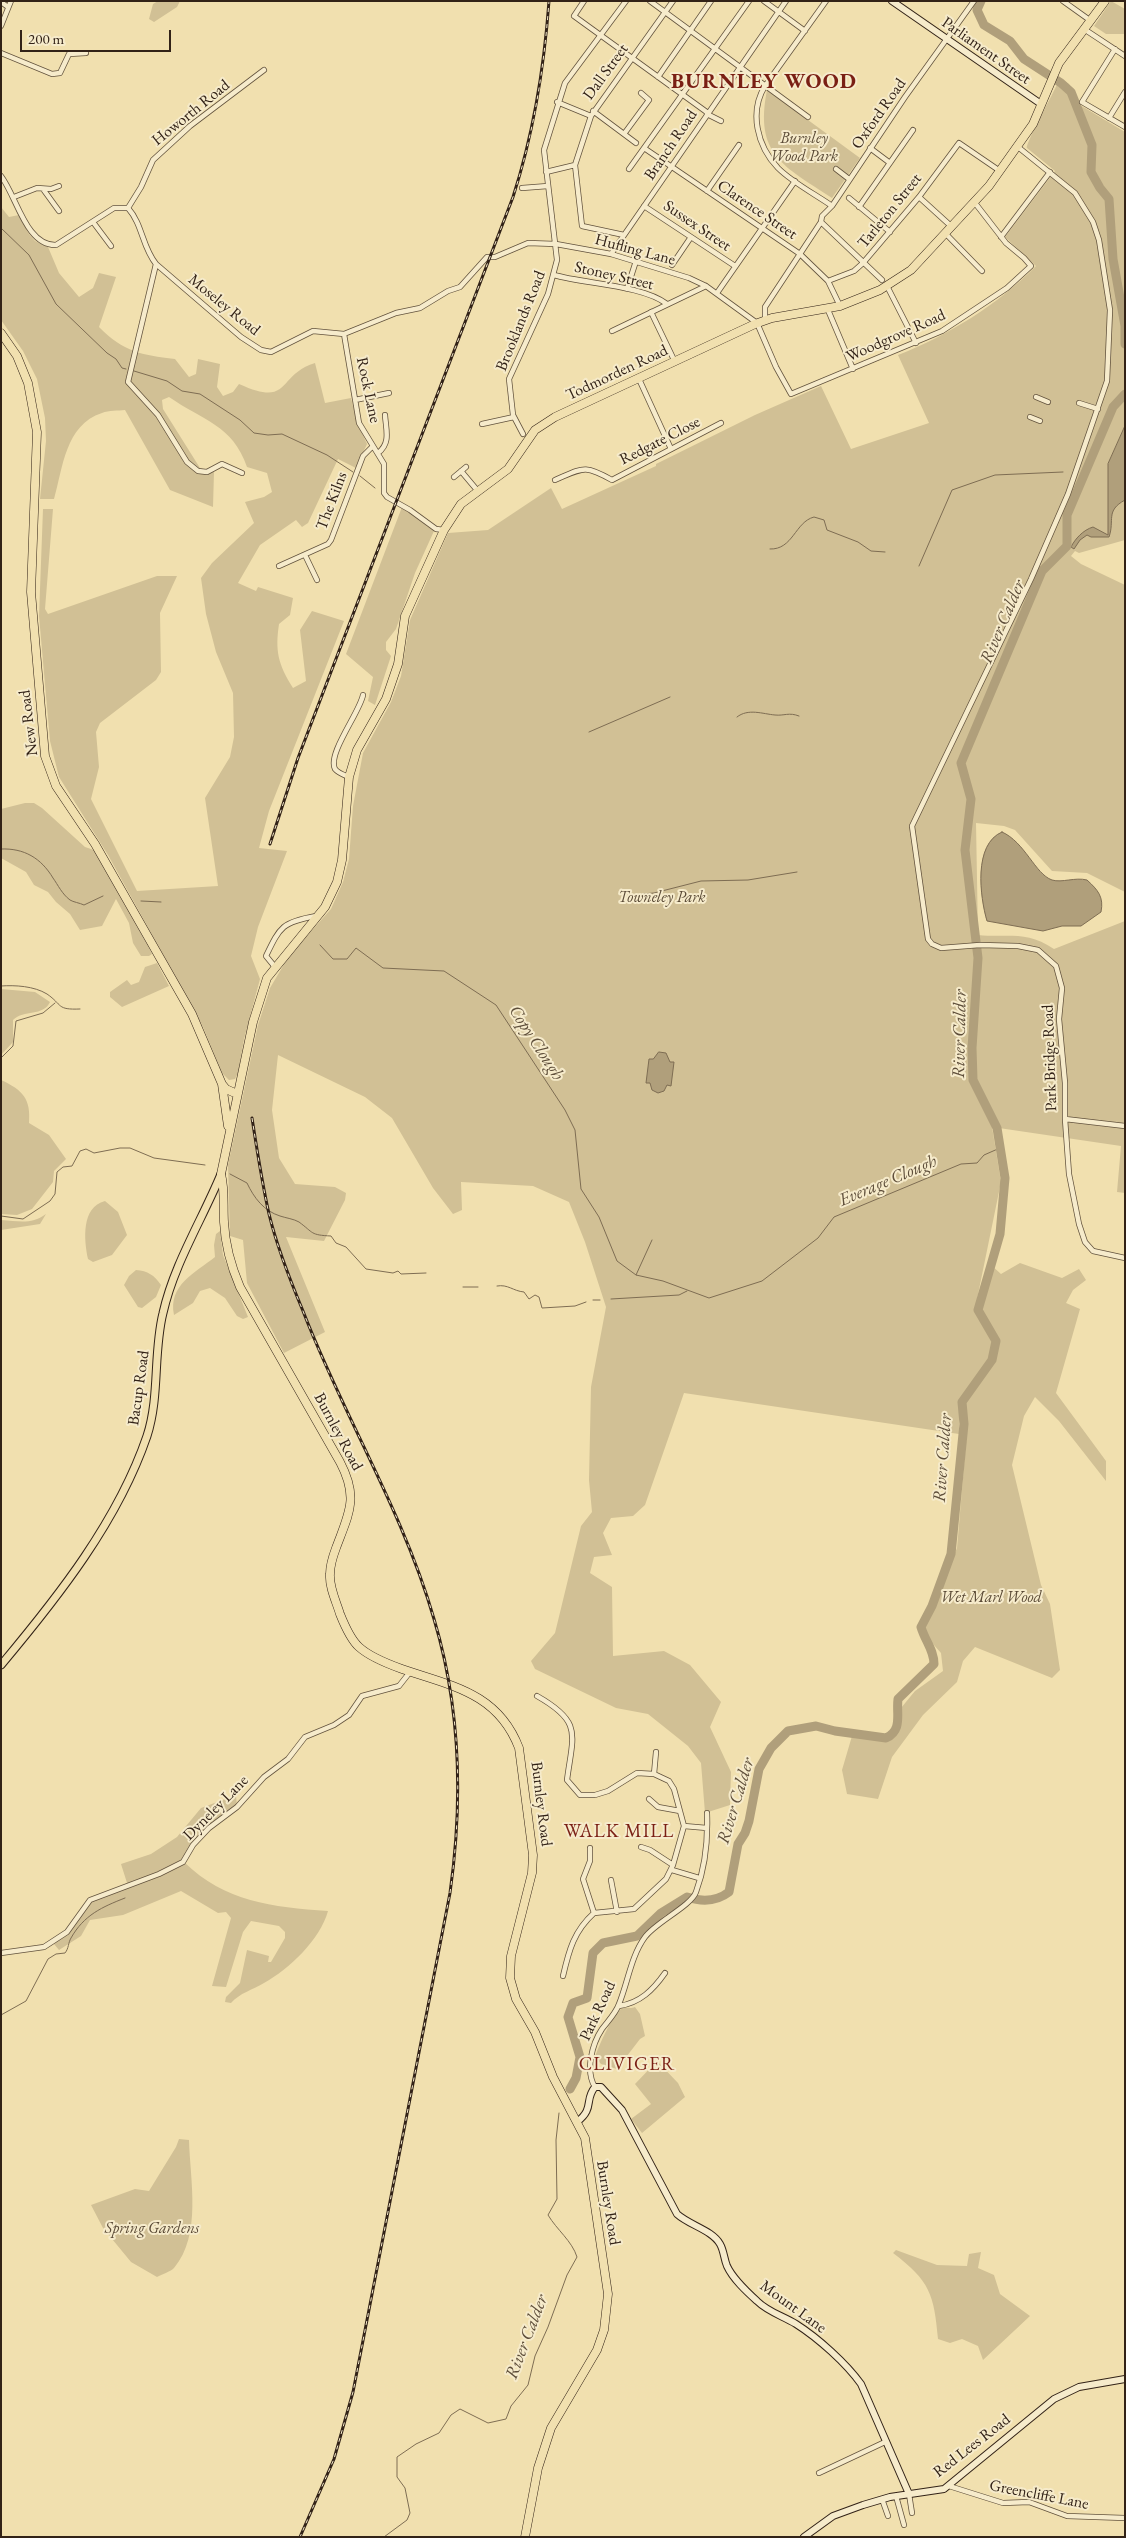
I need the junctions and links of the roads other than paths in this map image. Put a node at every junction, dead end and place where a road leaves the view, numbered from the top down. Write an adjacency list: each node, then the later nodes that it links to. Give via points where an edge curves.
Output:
1 (11, 1): 16 (street)
2 (584, 1): 24 (street, via 574,16)
3 (626, 1): 24 (street, Brooklands Road)
4 (650, 1): 17 (street)
5 (673, 1): 17 (street, Dall Street)
6 (711, 1): 22 (street)
7 (749, 1): 26 (street)
8 (764, 1): 18 (street)
9 (786, 1): 18 (street, Branch Road)
10 (826, 1): 23 (street)
11 (892, 1): 25 (street, Parliament Street)
12 (974, 1): 25 (street, Oxford Road)
13 (1063, 1): 19 (street)
14 (1105, 1): 19 (highway, Todmorden Road)
15 (1, 2): 16 (street)
16 (8, 7): 20 (street)
17 (665, 12): 22 (street); 31 (street, Dall Street)
18 (778, 12): 23 (street); 32 (street, Branch Road)
19 (1091, 21): 21 (highway, Todmorden Road)
20 (1, 26)
21 (1084, 29): 27 (street); 40 (highway, Todmorden Road, via 1056,71)
22 (690, 31): 26 (street); 34 (street)
23 (805, 31): 35 (street)
24 (601, 35): 31 (street); 39 (street, Brooklands Road, via 565,83)
25 (947, 40): 40 (street, Parliament Street); 53 (street, Oxford Road)
26 (715, 49): 32 (street); 38 (street)
27 (1115, 49): 30 (street); 44 (street, via 1082,102)
28 (1, 53): 29 (street, via 52,74 60,73 69,54)
29 (86, 53)
30 (1125, 56)
31 (632, 58): 34 (street); 41 (street, Dall Street)
32 (739, 67): 35 (street); 42 (street, Branch Road)
33 (264, 70): 77 (street, Howorth Road, via 190,126 153,160)
34 (658, 76): 38 (street)
35 (765, 86): 43 (street); 64 (street, via 756,112 760,138 778,168)
36 (1125, 92): 44 (street)
37 (641, 93): 48 (street, via 649,100)
38 (682, 94): 42 (street); 52 (street)
39 (557, 102): 41 (street); 59 (street, Brooklands Road, via 544,150)
40 (1041, 104): 51 (highway, Todmorden Road)
41 (592, 113): 48 (street); 55 (street, Dall Street)
42 (707, 113): 45 (street); 56 (street, Branch Road)
43 (808, 117)
44 (1109, 118): 46 (street)
45 (720, 121)
46 (1125, 127)
47 (913, 130): 54 (street)
48 (624, 134): 49 (street)
49 (636, 143)
50 (739, 145): 69 (street)
51 (1018, 147): 60 (highway, Todmorden Road); 61 (street)
52 (644, 148): 56 (street, Clarence Street); 57 (street)
53 (870, 148): 54 (street); 63 (street, Oxford Road)
54 (890, 163): 76 (street)
55 (575, 165): 59 (street); 85 (street, via 582,226)
56 (671, 166): 69 (street, Clarence Street); 74 (street, Branch Road)
57 (629, 169)
58 (836, 169): 63 (street)
59 (546, 172): 66 (street, Brooklands Road)
60 (1000, 172): 71 (street, Tarleton Street, via 959,142); 73 (highway, Todmorden Road)
61 (1050, 172): 87 (street); 122 (street, via 1075,193 1086,208 1099,240 1110,310 1107,381)
62 (1, 176): 70 (street)
63 (849, 179): 75 (street, Oxford Road)
64 (795, 181): 75 (street); 82 (street)
65 (59, 186): 68 (street)
66 (548, 186): 67 (street); 88 (street, Brooklands Road)
67 (522, 188)
68 (43, 189): 70 (street, via 37,188); 78 (street)
69 (707, 191): 82 (street, Clarence Street)
70 (14, 197): 79 (street, via 32,234 48,246 56,246)
71 (919, 197): 81 (street); 83 (street, Tarleton Street)
72 (849, 198): 76 (street)
73 (975, 203): 81 (highway, Todmorden Road); 87 (street)
74 (644, 206): 85 (street, Branch Road); 86 (street, Sussex Street)
75 (832, 206): 80 (street, Oxford Road, via 822,216)
76 (860, 207): 83 (street)
77 (128, 208): 79 (street, via 114,208); 95 (street, Moseley Road, via 138,222 148,255)
78 (59, 211)
79 (93, 222): 89 (street)
80 (821, 222): 91 (street, Oxford Road); 94 (street)
81 (952, 227): 84 (highway, Todmorden Road)
82 (762, 228): 91 (street, Clarence Street); 97 (street)
83 (890, 232): 94 (street, Tarleton Street)
84 (946, 234): 98 (street); 101 (highway, Todmorden Road, via 904,276)
85 (624, 235): 90 (street, Branch Road)
86 (691, 237): 96 (street); 97 (street, Sussex Street)
87 (1001, 237): 113 (street, Woodgrove Road, via 1031,266 1007,288 964,318)
88 (556, 244): 90 (street, Hufling Lane); 92 (street, Hufling Lane, via 528,243); 99 (street, Brooklands Road)
89 (110, 246)
90 (611, 254): 93 (street, Hufling Lane)
91 (800, 254): 100 (street, Clarence Street); 109 (street, Oxford Road, via 765,307)
92 (495, 257): 112 (street, Moseley Road, via 480,263 460,287 420,308 396,313)
93 (636, 261): 102 (street, Hufling Lane); 103 (street)
94 (863, 263): 100 (street, Tarleton Street, via 854,271); 101 (street)
95 (156, 264): 112 (street, Moseley Road, via 216,317 261,350 271,352 313,331); 135 (street, via 128,382 158,415 187,462 198,471 207,472 222,464)
96 (672, 265)
97 (735, 266): 104 (street)
98 (982, 271)
99 (554, 275): 103 (street, Stoney Street); 124 (street, Brooklands Road, via 509,379)
100 (828, 281): 106 (street, Clarence Street)
101 (885, 283): 106 (highway, Todmorden Road); 113 (street)
102 (706, 286): 104 (street, Hufling Lane); 105 (street)
103 (627, 289): 105 (street, Stoney Street)
104 (717, 293): 109 (street, Hufling Lane)
105 (667, 304): 108 (street)
106 (840, 306): 107 (highway, Todmorden Road)
107 (828, 310): 109 (highway, Todmorden Road); 115 (street)
108 (651, 312): 110 (street); 114 (street)
109 (761, 322): 114 (highway, Todmorden Road); 115 (street, Woodgrove Road, via 791,394)
110 (612, 331)
111 (1, 333): 147 (highway, New Road, via 28,383 37,432 31,592 45,756 56,786 96,844 192,1014)
112 (344, 334): 119 (street, Rock Lane)
113 (916, 343): 115 (street, Woodgrove Road)
114 (675, 362): 116 (highway, Todmorden Road)
115 (853, 369)
116 (639, 379): 131 (street); 138 (highway, Todmorden Road, via 542,424 528,439 516,461)
117 (389, 392): 119 (street)
118 (1036, 397): 120 (street)
119 (355, 400): 130 (street, Rock Lane, via 359,423)
120 (1048, 402)
121 (1079, 403): 122 (street)
122 (1098, 409): 149 (street, Park Bridge Road, via 1068,494 1031,578 912,826 928,938 932,944 941,948 1018,946 1038,950 1056,966 1062,988 1059,1019)
123 (385, 415): 132 (street, via 387,440)
124 (514, 417): 128 (street); 129 (street, Brooklands Road)
125 (1030, 417): 126 (street)
126 (1040, 421)
127 (721, 423): 131 (street, Redgate Close)
128 (482, 424)
129 (523, 434)
130 (373, 446): 132 (street, Rock Lane); 140 (street, The Kilns, via 363,456 331,540)
131 (671, 449): 137 (street, Redgate Close, via 612,480 594,470 582,468)
132 (378, 453): 139 (street, Rock Lane, via 384,464 384,492 387,497 436,529)
133 (466, 467): 134 (street)
134 (461, 471): 136 (street); 138 (street)
135 (242, 473)
136 (454, 477)
137 (555, 480)
138 (476, 490): 139 (highway, Todmorden Road, via 461,504)
139 (444, 530): 144 (highway, Todmorden Road, via 405,616 398,664 386,699 357,750)
140 (305, 555): 141 (street, The Kilns); 142 (street)
141 (279, 566)
142 (318, 580)
143 (363, 695): 144 (street, via 361,706 343,734 334,762 339,773)
144 (348, 777): 145 (highway, Todmorden Road, via 342,860 337,882)
145 (318, 916): 146 (highway, Todmorden Road); 146 (street, via 303,918 279,930 266,956)
146 (275, 967): 148 (highway, Todmorden Road, via 267,978 253,1022)
147 (222, 1084): 148 (highway); 151 (highway, New Road)
148 (237, 1094): 151 (highway, Todmorden Road)
149 (1065, 1119): 150 (street); 153 (street, Park Bridge Road, via 1071,1188 1085,1242 1093,1251)
150 (1125, 1126)
151 (228, 1133): 152 (highway, Burnley Road)
152 (221, 1174): 154 (main road, Bacup Road, via 169,1288 162,1316 154,1403 138,1460 111,1512 69,1577); 155 (highway, Burnley Road, via 225,1236 234,1274 351,1486 349,1517 331,1563 330,1574 344,1624 358,1646 379,1660)
153 (1125, 1258)
154 (1, 1665)
155 (410, 1671): 171 (street, Dyneley Lane, via 399,1686 362,1696 349,1715 305,1737 288,1759 209,1828 184,1862 90,1900 67,1932 44,1947); 176 (highway, Burnley Road, via 477,1696 503,1718 514,1734 519,1748 533,1855 532,1873 511,1956 510,1978 516,1999)
156 (537, 1696): 158 (street, via 557,1707 570,1722 574,1739 567,1780 580,1795 608,1791 637,1773)
157 (656, 1752): 158 (street)
158 (654, 1774): 160 (street, via 669,1782 674,1789)
159 (649, 1799): 160 (street, via 658,1807)
160 (680, 1811): 162 (street)
161 (707, 1813): 163 (street)
162 (684, 1826): 163 (street); 166 (street)
163 (708, 1828): 167 (street)
164 (641, 1847): 166 (street, via 650,1850)
165 (590, 1848): 170 (street, via 590,1861 583,1878)
166 (672, 1868): 167 (street); 169 (street, via 666,1879 634,1908)
167 (699, 1878): 174 (street, Park Road, via 691,1901 675,1910 645,1936)
168 (611, 1880): 169 (street)
169 (617, 1912): 170 (street)
170 (594, 1913): 173 (street, via 582,1924 571,1943)
171 (1, 1953)
172 (665, 1973): 174 (street, via 646,1995)
173 (563, 1976)
174 (619, 2006): 175 (street, Park Road, via 601,2031 591,2059)
175 (594, 2087): 176 (street, Park Road, via 587,2113); 178 (street, Mount Lane, via 601,2087 622,2110 676,2214 714,2237 734,2278 762,2305 797,2325 850,2368 861,2384)
176 (577, 2122): 188 (highway, Burnley Road, via 585,2138 608,2310 597,2350 551,2428 538,2468)
177 (1125, 2379): 180 (street, Red Lees Road, via 1079,2388 1054,2399)
178 (885, 2442): 179 (street); 181 (street, Mount Lane)
179 (820, 2473)
180 (949, 2486): 181 (street, Red Lees Road, via 933,2492); 186 (street, Greencliffe Lane, via 1002,2503 1028,2502 1068,2516)
181 (909, 2494): 182 (street, Red Lees Road); 184 (street)
182 (896, 2496): 183 (street, Red Lees Road); 187 (street)
183 (882, 2499): 185 (street); 189 (street, Red Lees Road, via 833,2516)
184 (912, 2513)
185 (888, 2516)
186 (1125, 2518)
187 (904, 2524)
188 (525, 2537)
189 (804, 2537)

